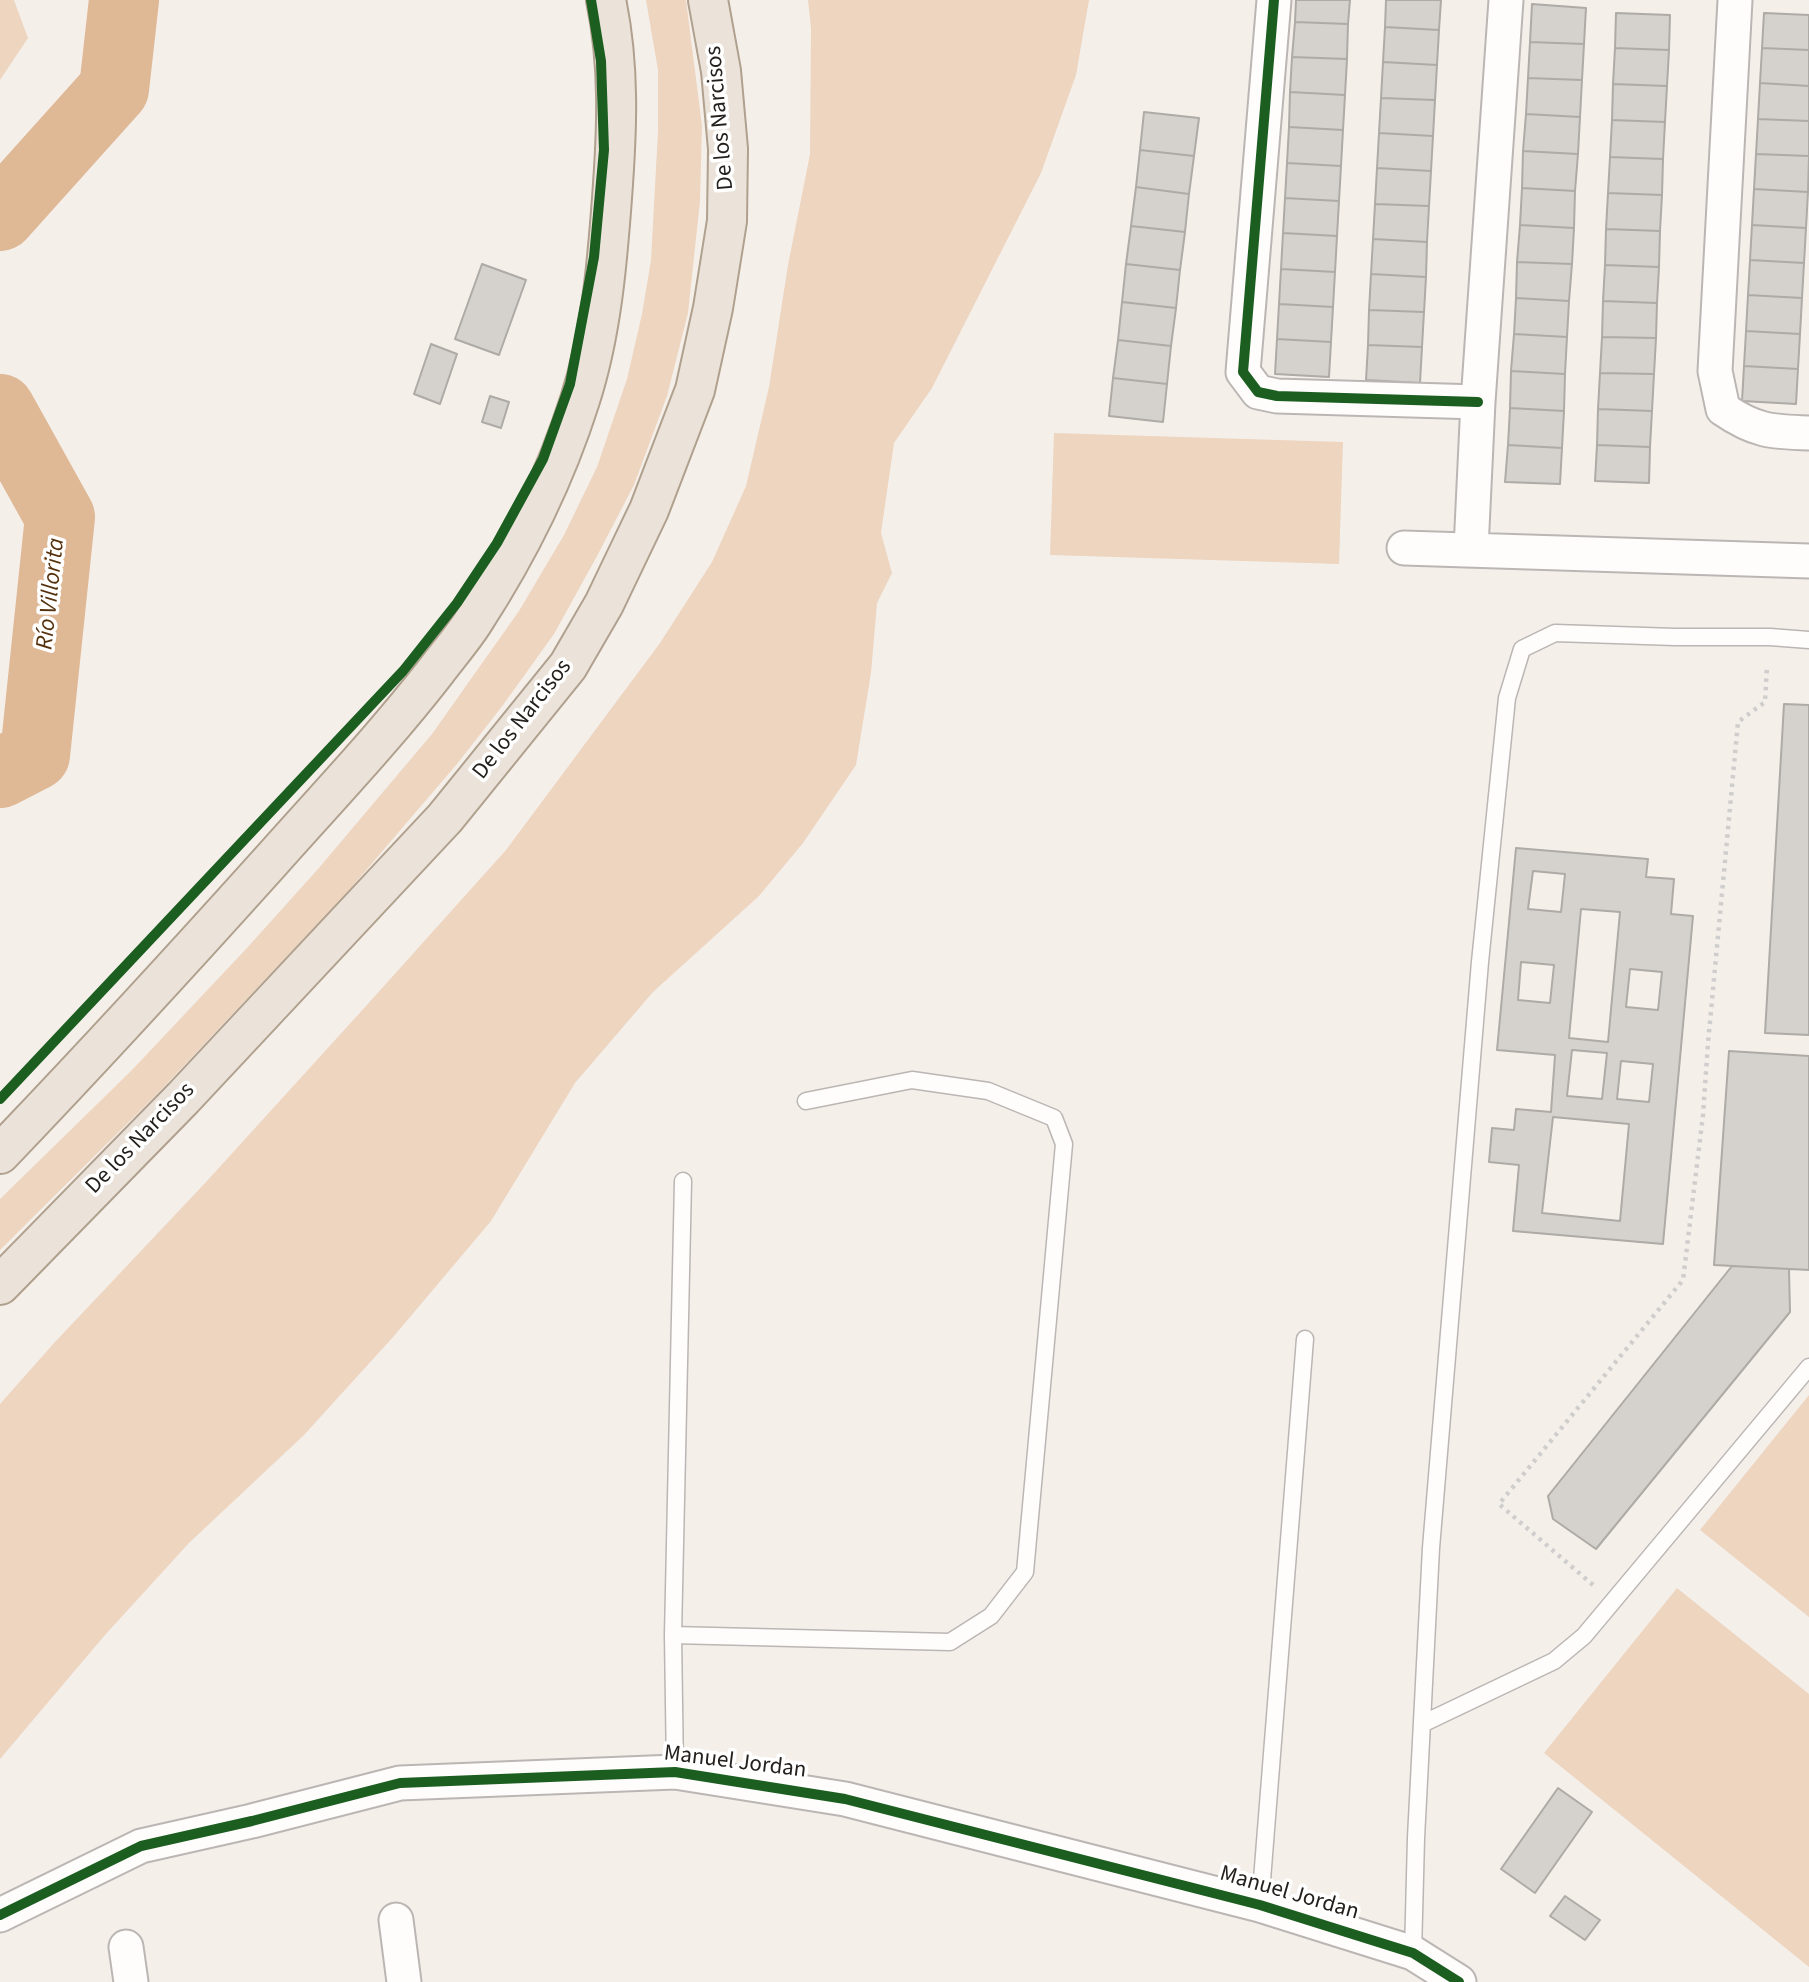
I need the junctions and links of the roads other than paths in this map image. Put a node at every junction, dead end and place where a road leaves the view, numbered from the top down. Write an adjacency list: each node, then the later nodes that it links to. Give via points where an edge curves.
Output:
1 (606, 0): 13 (main road, via 617,81 617,122 608,262 597,330 580,399 551,480 512,558 471,624 396,722)
2 (708, 0): 15 (main road, De los Narcisos, via 728,149 727,221 713,308 695,390 649,510 604,604 568,666 445,818 183,1098)
3 (1275, 0): 6 (street, via 1243,372 1258,392 1278,396)
4 (1506, 0): 6 (street)
5 (1735, 0): 7 (street, via 1715,371 1723,409 1742,422 1773,432)
6 (1478, 402): 9 (street)
7 (1809, 433)
8 (1404, 548): 9 (street)
9 (1471, 549): 10 (street)
10 (1809, 561)
11 (1809, 640): 19 (lane, via 1555,633 1522,649 1507,698 1480,962 1432,1534)
12 (806, 1101): 18 (lane, via 912,1080 988,1091 1054,1118 1064,1144 1026,1572 991,1616 950,1642)
13 (0, 1154)
14 (683, 1181): 18 (lane)
15 (0, 1284)
16 (1305, 1339): 21 (lane)
17 (1809, 1367): 19 (lane, via 1584,1636 1554,1661)
18 (673, 1635): 20 (lane)
19 (1422, 1724): 25 (lane)
20 (674, 1772): 21 (street, Manuel Jordan, via 845,1799); 22 (street, Manuel Jordan, via 400,1783 141,1846)
21 (1260, 1905): 25 (street, Manuel Jordan)
22 (0, 1915)
23 (396, 1920): 27 (street)
24 (125, 1947): 26 (street)
25 (1413, 1954): 28 (street, Manuel Jordan)
26 (131, 1982)
27 (404, 1982)
28 (1458, 1982)

